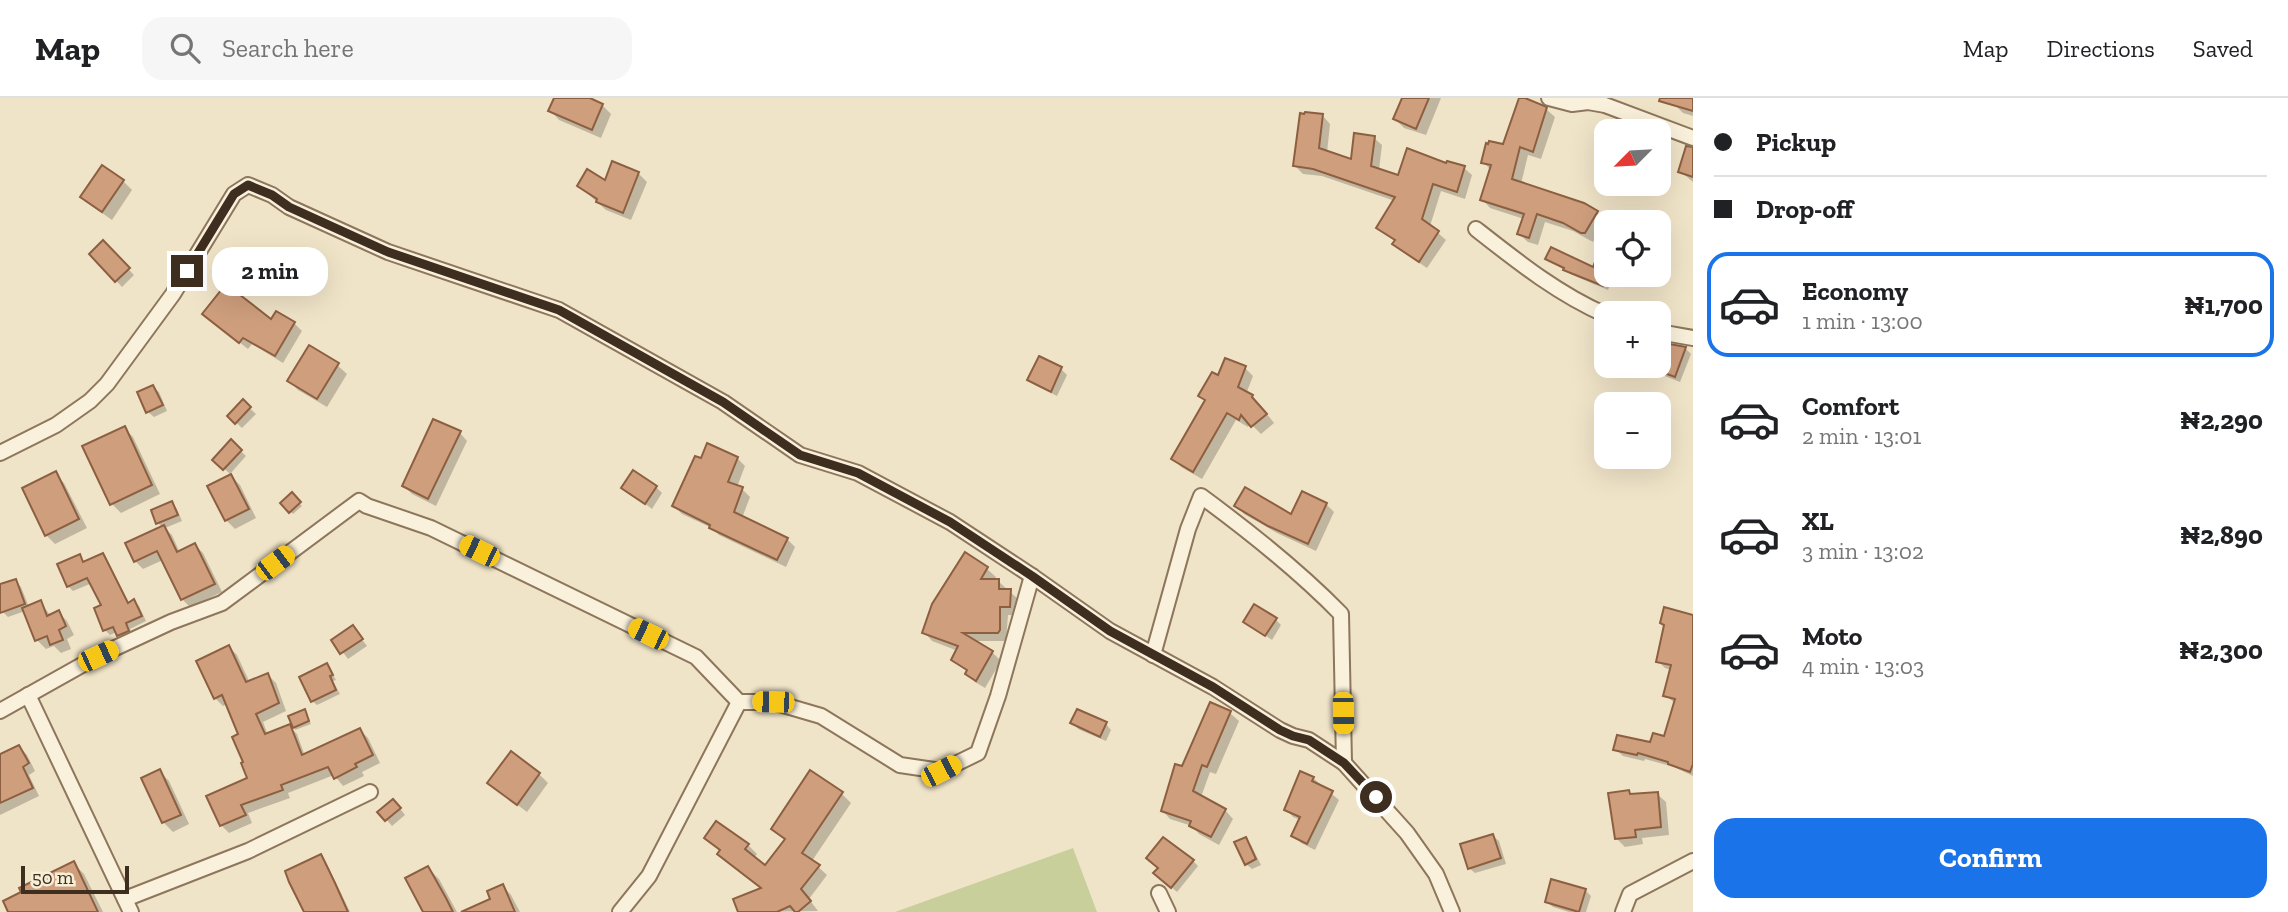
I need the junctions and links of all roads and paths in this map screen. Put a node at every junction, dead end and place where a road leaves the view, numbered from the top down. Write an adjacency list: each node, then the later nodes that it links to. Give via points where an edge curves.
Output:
1 (1549, 98): 2 (street, via 1572,104)
2 (1604, 102): 3 (street)
3 (1693, 138)
4 (1476, 229): 5 (street, via 1560,291)
5 (1594, 309)
6 (1671, 334): 7 (street)
7 (1693, 338)
8 (0, 453): 9 (street, via 56,425 107,384 173,294 234,194 248,185 388,252 559,310 723,402 800,455 858,473 950,522)
9 (1032, 576): 10 (street); 12 (street, via 978,752 941,771 900,765 821,716 773,702)
10 (1153, 655): 14 (street); 14 (street, via 1201,496 1254,535 1341,614)
11 (28, 695): 12 (street, via 98,656 222,603 359,501 431,528 696,657); 13 (street); 18 (street)
12 (738, 702): 19 (street, via 649,876)
13 (0, 711)
14 (1344, 763): 21 (street, via 1407,833 1436,874)
15 (370, 792): 18 (street)
16 (1693, 861): 22 (street, via 1630,894)
17 (1159, 893): 20 (street)
18 (128, 905)
19 (620, 912)
20 (1168, 912)
21 (1452, 912)
22 (1623, 912)

